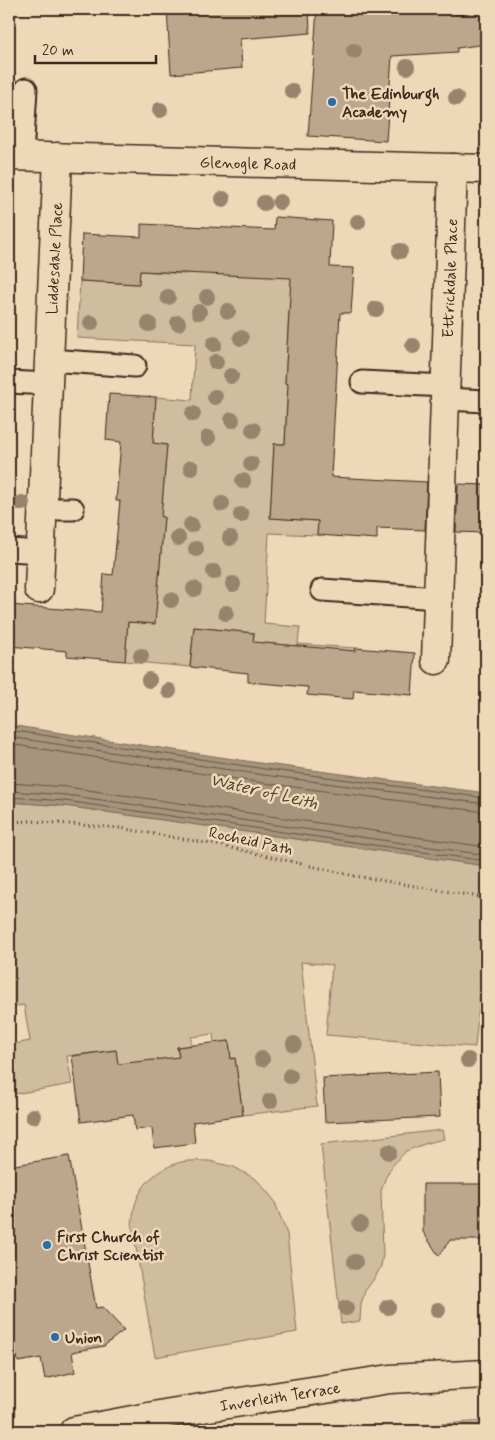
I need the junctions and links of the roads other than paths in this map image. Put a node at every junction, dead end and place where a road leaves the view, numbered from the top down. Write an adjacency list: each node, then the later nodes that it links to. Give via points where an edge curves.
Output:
1 (26, 89): 2 (lane)
2 (16, 156): 3 (street, Glenogle Road)
3 (58, 157): 4 (street, Glenogle Road); 7 (street, Liddesdale Place)
4 (454, 168): 5 (street, Glenogle Road); 10 (street, Ettrickdale Place)
5 (486, 169)
6 (136, 366): 7 (lane)
7 (49, 372): 8 (lane); 12 (street, Liddesdale Place)
8 (9, 382)
9 (362, 382): 10 (lane)
10 (445, 393): 11 (lane); 18 (street, Ettrickdale Place)
11 (486, 400)
12 (43, 509): 13 (lane); 15 (street, Liddesdale Place)
13 (73, 509)
14 (9, 550): 15 (lane)
15 (41, 552): 16 (street, Liddesdale Place)
16 (39, 589)
17 (322, 590): 18 (lane)
18 (438, 598): 19 (street, Ettrickdale Place)
19 (436, 660)
20 (486, 1374): 21 (street, Inverleith Terrace, via 390,1379 170,1412)
21 (74, 1431)

